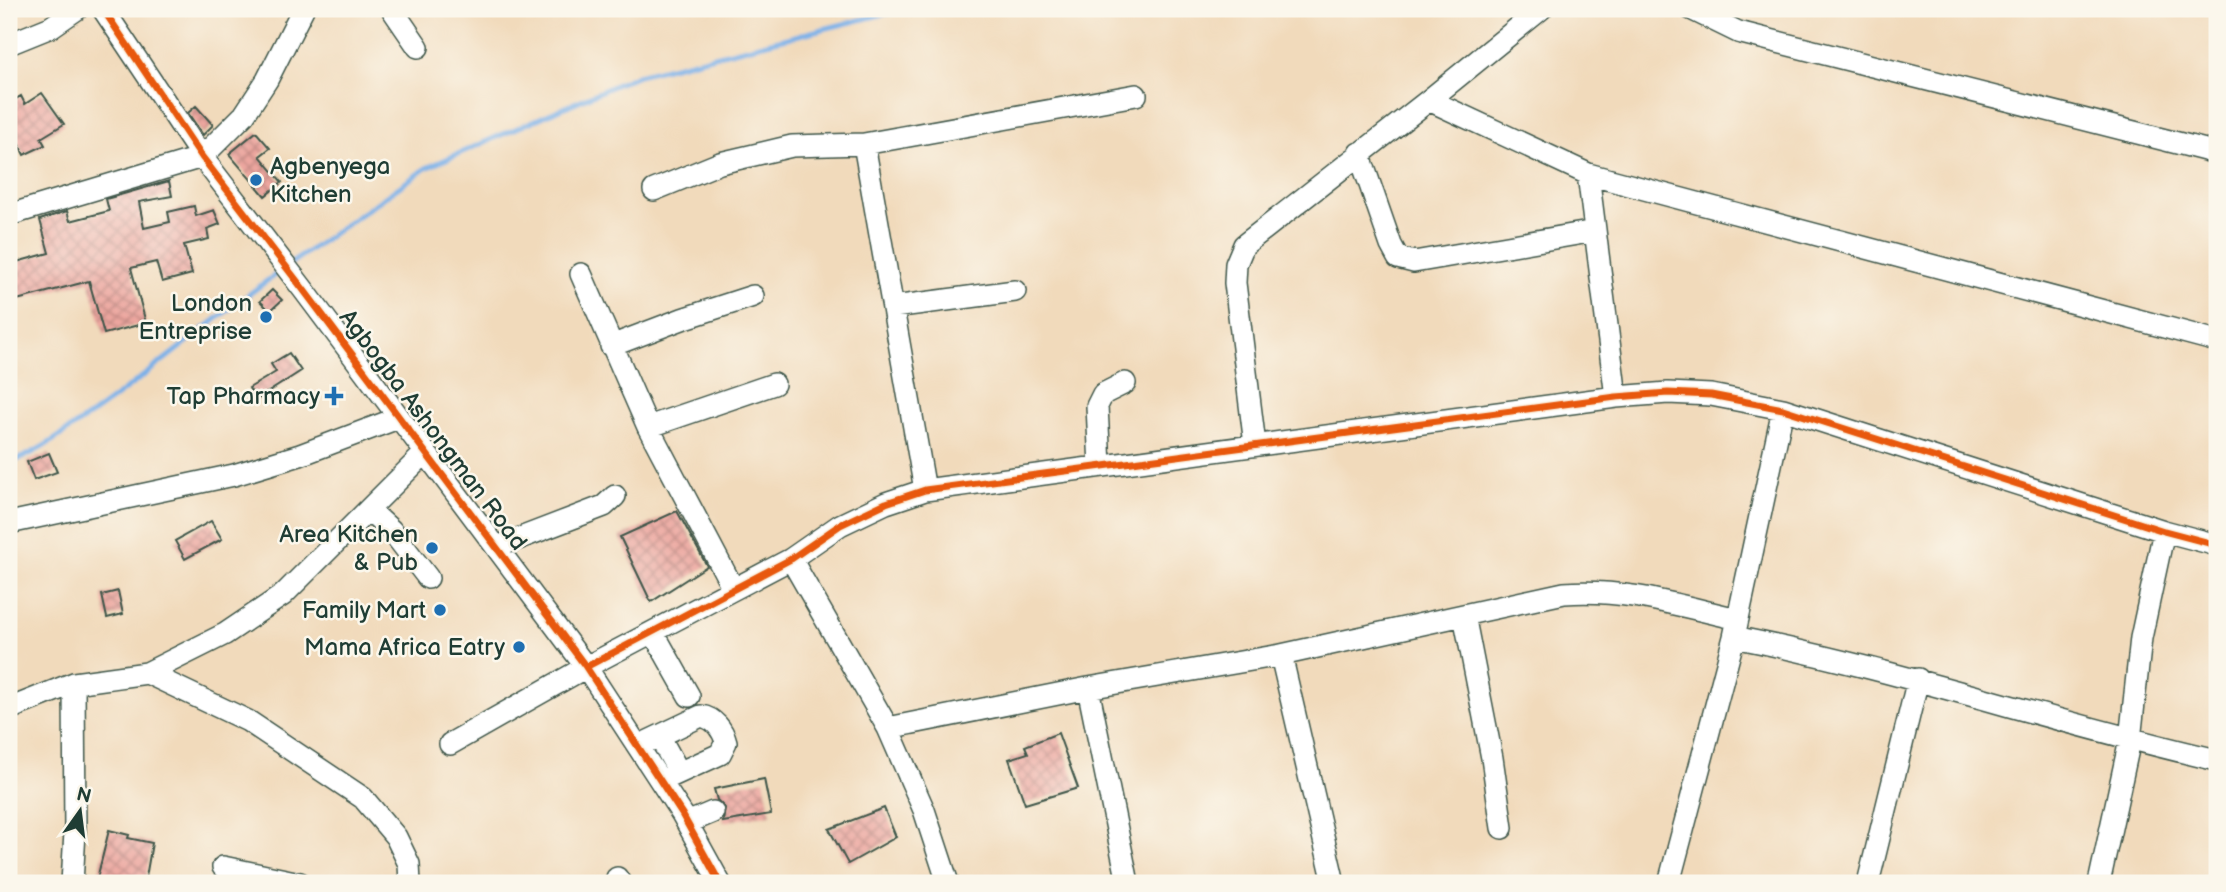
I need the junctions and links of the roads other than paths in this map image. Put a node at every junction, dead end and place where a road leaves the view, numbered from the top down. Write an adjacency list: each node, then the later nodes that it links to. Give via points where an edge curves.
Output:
1 (77, 9): 7 (street, via 51,27)
2 (103, 9): 14 (street, Agbogba Ashongman Road)
3 (303, 9): 14 (street, via 244,115)
4 (392, 9): 8 (street)
5 (1541, 9): 10 (street)
6 (1691, 9): 13 (street, via 1738,32)
7 (9, 44)
8 (418, 47)
9 (1136, 95): 11 (street)
10 (1429, 100): 12 (street); 15 (street)
11 (864, 144): 16 (street, via 792,145 720,163); 22 (street)
12 (1359, 153): 18 (street, via 1398,258 1414,262); 31 (street, via 1244,246 1236,264)
13 (2217, 153)
14 (202, 158): 17 (street); 29 (street, Agbogba Ashongman Road)
15 (1588, 174): 18 (street); 23 (street)
16 (654, 190)
17 (9, 215)
18 (1595, 231): 27 (street)
19 (581, 274): 24 (street)
20 (1016, 291): 22 (street)
21 (753, 296): 24 (street)
22 (893, 307): 34 (street)
23 (2217, 341)
24 (611, 346): 30 (street)
25 (1125, 383): 33 (street, via 1103,394 1097,406)
26 (774, 384): 30 (street)
27 (1616, 397): 28 (street, via 1711,395); 31 (street)
28 (1783, 409): 38 (street); 45 (street)
29 (398, 418): 32 (street, Agbogba Ashongman Road); 37 (street, via 234,475)
30 (648, 427): 43 (street)
31 (1255, 445): 33 (street)
32 (426, 452): 36 (street); 40 (street, Agbogba Ashongman Road)
33 (1100, 466): 34 (street)
34 (925, 490): 41 (street, via 840,525)
35 (615, 496): 40 (street, via 604,506)
36 (369, 510): 42 (street, via 391,530); 49 (street, via 283,595 225,634)
37 (9, 523)
38 (2164, 531): 39 (street); 57 (street, via 2141,638)
39 (2217, 545)
40 (497, 547): 48 (street, Agbogba Ashongman Road)
41 (791, 559): 43 (street); 55 (street)
42 (428, 578)
43 (733, 588): 46 (street)
44 (1464, 615): 45 (street, via 1594,591 1627,594); 47 (street); 64 (street)
45 (1736, 628): 50 (street); 74 (street)
46 (653, 632): 48 (street); 53 (street)
47 (1281, 655): 52 (street); 73 (street)
48 (586, 667): 58 (street); 59 (street, Agbogba Ashongman Road)
49 (147, 673): 51 (street); 69 (street, via 248,721 363,798 396,837 409,864)
50 (1918, 679): 57 (street); 75 (street)
51 (74, 684): 54 (street); 67 (street)
52 (1088, 688): 55 (street); 72 (street)
53 (689, 696)
54 (9, 709)
55 (888, 727): 71 (street, via 924,810)
56 (659, 736): 59 (street); 61 (street); 61 (street, via 701,716 712,720 726,742 720,754)
57 (2130, 740): 60 (street); 76 (street)
58 (450, 744)
59 (638, 746): 61 (street, Agbogba Ashongman Road)
60 (2217, 760)
61 (670, 776): 63 (street, Agbogba Ashongman Road)
62 (713, 811): 63 (street)
63 (687, 823): 70 (street, Agbogba Ashongman Road)
64 (1502, 828)
65 (223, 867): 66 (street)
66 (269, 880): 68 (street)
67 (72, 883)
68 (300, 883)
69 (410, 883)
70 (720, 883)
71 (948, 883)
72 (1128, 883)
73 (1334, 883)
74 (1669, 883)
75 (1868, 883)
76 (2099, 883)

